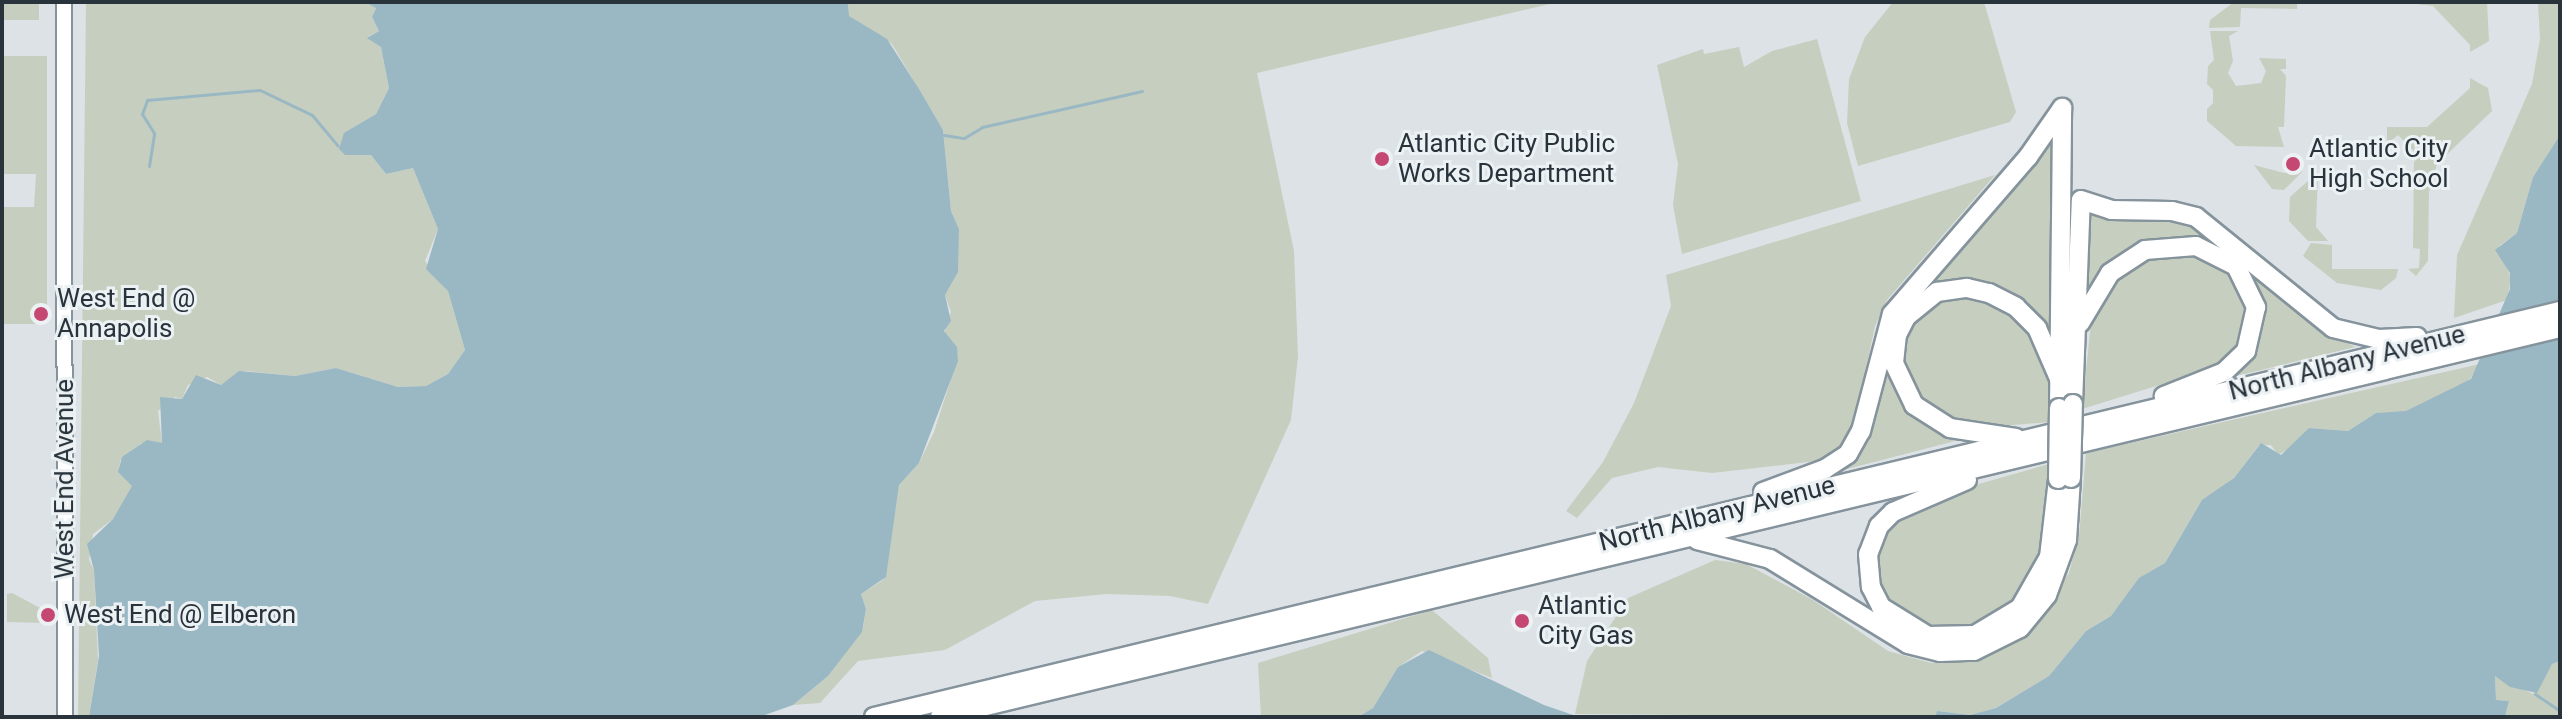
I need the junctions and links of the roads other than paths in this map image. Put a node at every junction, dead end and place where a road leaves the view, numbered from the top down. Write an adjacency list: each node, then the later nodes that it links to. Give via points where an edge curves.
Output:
1 (64, 2): 12 (main road, West End Avenue)
2 (2559, 317): 4 (highway, North Albany Avenue); 8 (highway, North Albany Avenue)
3 (2077, 329): 4 (highway, via 2081,200 2111,210 2172,211 2196,217 2317,318 2343,332 2391,339); 6 (highway); 7 (highway, via 2118,266 2166,245 2205,248 2229,260 2247,280 2256,307 2253,336 2231,368)
4 (2480, 331): 7 (highway, North Albany Avenue)
5 (2060, 381): 6 (highway); 8 (highway, via 2037,328 2016,307 1989,293 1967,288 1937,292 1901,325 1895,344 1896,374 1920,411 1950,428); 10 (highway, via 2062,108 2034,150 1892,314 1861,431 1848,454 1825,469)
6 (2066, 406): 9 (highway, bridge)
7 (2084, 426): 8 (highway, North Albany Avenue)
8 (2033, 447): 9 (highway, via 1886,517 1871,543 1867,566 1881,607 1907,627 1939,638 1975,635 2009,618 2037,584 2049,557); 10 (highway, North Albany Avenue); 11 (highway, North Albany Avenue)
9 (2065, 478): 11 (highway, via 2067,540 2047,595 2020,628 1974,651 1940,652 1908,644 1770,559)
10 (1695, 519): 13 (highway, North Albany Avenue)
11 (1686, 538): 14 (highway, North Albany Avenue)
12 (65, 717)
13 (874, 717)
14 (940, 717)

